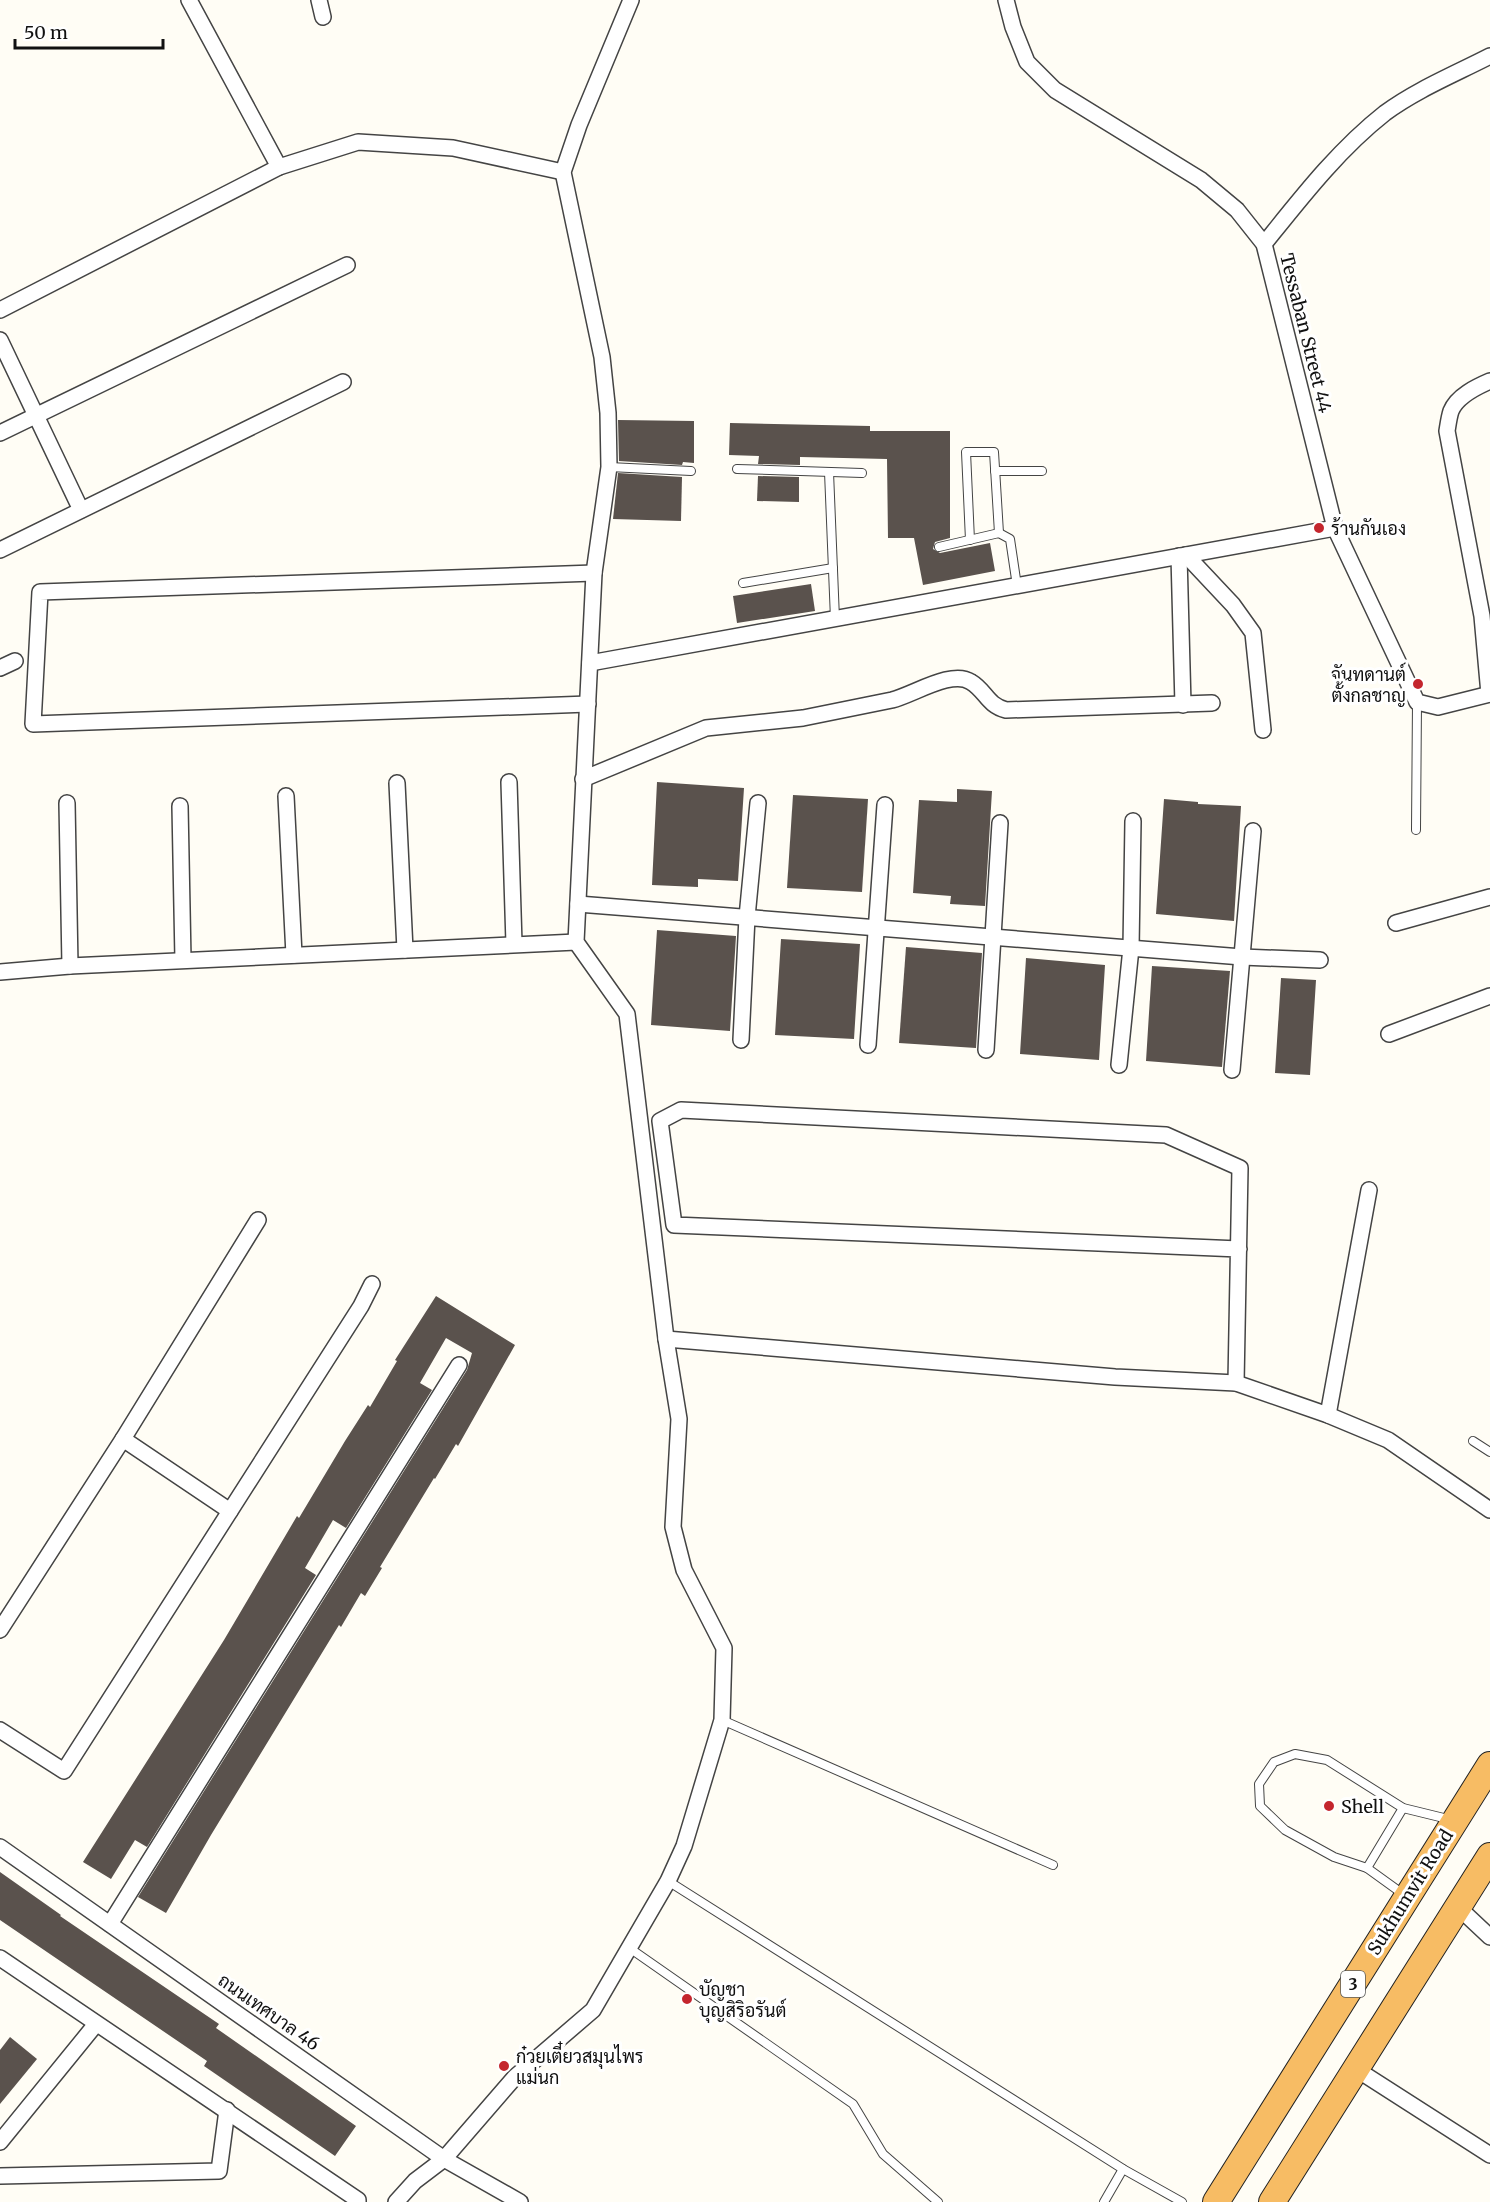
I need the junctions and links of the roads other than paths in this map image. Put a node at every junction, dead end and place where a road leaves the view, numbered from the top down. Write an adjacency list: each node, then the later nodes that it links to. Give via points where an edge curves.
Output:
1 (189, 0): 7 (street)
2 (319, 0): 5 (street)
3 (631, 0): 8 (street)
4 (1006, 0): 9 (street, Tessaban Street 44, via 1027,62 1055,90 1201,180 1237,210)
5 (323, 18)
6 (1490, 56): 9 (street, via 1387,112 1358,136)
7 (279, 167): 8 (street, via 358,142 453,148); 11 (street)
8 (563, 172): 17 (street, via 602,357)
9 (1264, 244): 25 (street, Tessaban Street 44)
10 (347, 266): 15 (street)
11 (0, 310)
12 (0, 340): 15 (street)
13 (1490, 381): 35 (street, via 1460,399 1451,411 1447,431)
14 (343, 382): 24 (street)
15 (35, 416): 16 (street); 24 (street)
16 (0, 433)
17 (609, 467): 19 (lane); 32 (street)
18 (737, 469): 22 (lane)
19 (692, 471)
20 (995, 471): 21 (lane); 26 (lane); 27 (lane, via 994,452 966,452)
21 (1042, 471)
22 (829, 472): 23 (lane); 31 (lane)
23 (862, 473)
24 (81, 510): 29 (street)
25 (1335, 528): 30 (street); 41 (street, Tessaban Street 44)
26 (999, 533): 27 (lane); 34 (lane, via 1010,539)
27 (970, 540): 28 (lane)
28 (939, 547)
29 (0, 550)
30 (1182, 556): 34 (street); 44 (street); 45 (street, via 1233,605 1253,633)
31 (833, 568): 33 (lane); 36 (lane)
32 (594, 573): 38 (street); 43 (street, via 40,592 33,724)
33 (743, 584)
34 (1017, 586): 36 (street)
35 (1486, 614): 40 (street)
36 (835, 619): 38 (street)
37 (15, 661): 39 (street)
38 (590, 663): 43 (street)
39 (0, 669)
40 (1490, 694): 41 (street, via 1438,707)
41 (1417, 702): 56 (lane)
42 (1212, 703): 44 (street)
43 (588, 704): 46 (street)
44 (1183, 705): 46 (street, via 1006,710 995,707 972,682 947,679 892,700 803,718 706,728)
45 (1263, 730)
46 (582, 779): 59 (street)
47 (509, 782): 65 (street)
48 (397, 783): 67 (street)
49 (286, 796): 68 (street)
50 (67, 803): 72 (street)
51 (758, 803): 60 (street)
52 (180, 806): 70 (street)
53 (885, 806): 62 (street)
54 (1133, 821): 66 (street)
55 (1000, 823): 63 (street)
56 (1416, 830)
57 (1253, 831): 69 (street)
58 (1490, 897): 61 (street)
59 (578, 904): 60 (street); 64 (street)
60 (747, 917): 62 (street); 76 (street)
61 (1396, 924)
62 (878, 928): 63 (street); 77 (street)
63 (993, 937): 66 (street); 78 (street)
64 (576, 942): 65 (street); 85 (street, via 627,1014)
65 (514, 944): 67 (street)
66 (1131, 948): 69 (street); 79 (street)
67 (405, 950): 68 (street)
68 (294, 955): 70 (street)
69 (1242, 957): 71 (street); 80 (street)
70 (183, 960): 72 (street)
71 (1320, 960)
72 (70, 966): 73 (street)
73 (0, 972)
74 (1490, 996): 75 (street)
75 (1389, 1034)
76 (741, 1040)
77 (868, 1045)
78 (986, 1050)
79 (1119, 1065)
80 (1232, 1070)
81 (1369, 1190): 88 (street)
82 (258, 1220): 89 (street)
83 (1239, 1249): 83 (street, via 1240,1168 1166,1135 681,1110 660,1121 674,1225); 87 (street)
84 (372, 1284): 93 (street)
85 (666, 1339): 87 (street, via 1115,1377); 95 (street, via 679,1419 673,1527 684,1570 723,1648)
86 (459, 1365): 107 (street)
87 (1236, 1383): 88 (street)
88 (1328, 1415): 92 (street, via 1388,1440)
89 (123, 1439): 93 (street); 94 (street)
90 (1473, 1441): 91 (lane)
91 (1490, 1452)
92 (1490, 1510)
93 (230, 1511): 96 (street, via 63,1771)
94 (0, 1630)
95 (722, 1720): 102 (lane); 104 (street, via 684,1846)
96 (2, 1735)
97 (1490, 1765): 99 (highway, Sukhumvit Road / 3)
98 (1402, 1808): 99 (lane); 103 (lane); 103 (lane, via 1327,1760 1295,1754 1274,1762 1259,1784 1260,1806 1285,1830 1334,1857)
99 (1455, 1821): 105 (highway, Sukhumvit Road / 3)
100 (0, 1847): 107 (street, ถนนเทศบาล 46)
101 (1490, 1856): 106 (highway)
102 (1053, 1865)
103 (1367, 1868): 105 (lane)
104 (668, 1881): 109 (street); 117 (lane)
105 (1407, 1897): 125 (highway, Sukhumvit Road / 3)
106 (1458, 1907): 108 (street); 112 (highway)
107 (110, 1924): 116 (street, ถนนเทศบาล 46)
108 (1490, 1937)
109 (628, 1947): 116 (street, via 593,2010 515,2077); 122 (lane, via 853,2104 883,2154)
110 (0, 1958): 111 (street)
111 (96, 2024): 113 (street); 114 (street)
112 (1356, 2068): 115 (street); 126 (highway)
113 (227, 2110): 118 (street, via 219,2171); 119 (street)
114 (0, 2142)
115 (1490, 2155)
116 (444, 2159): 120 (street); 121 (street, ถนนเทศบาล 46)
117 (1123, 2169): 123 (lane); 124 (lane)
118 (0, 2176)
119 (358, 2202)
120 (396, 2202)
121 (520, 2202)
122 (938, 2202)
123 (1104, 2202)
124 (1182, 2202)
125 (1216, 2202)
126 (1272, 2202)

